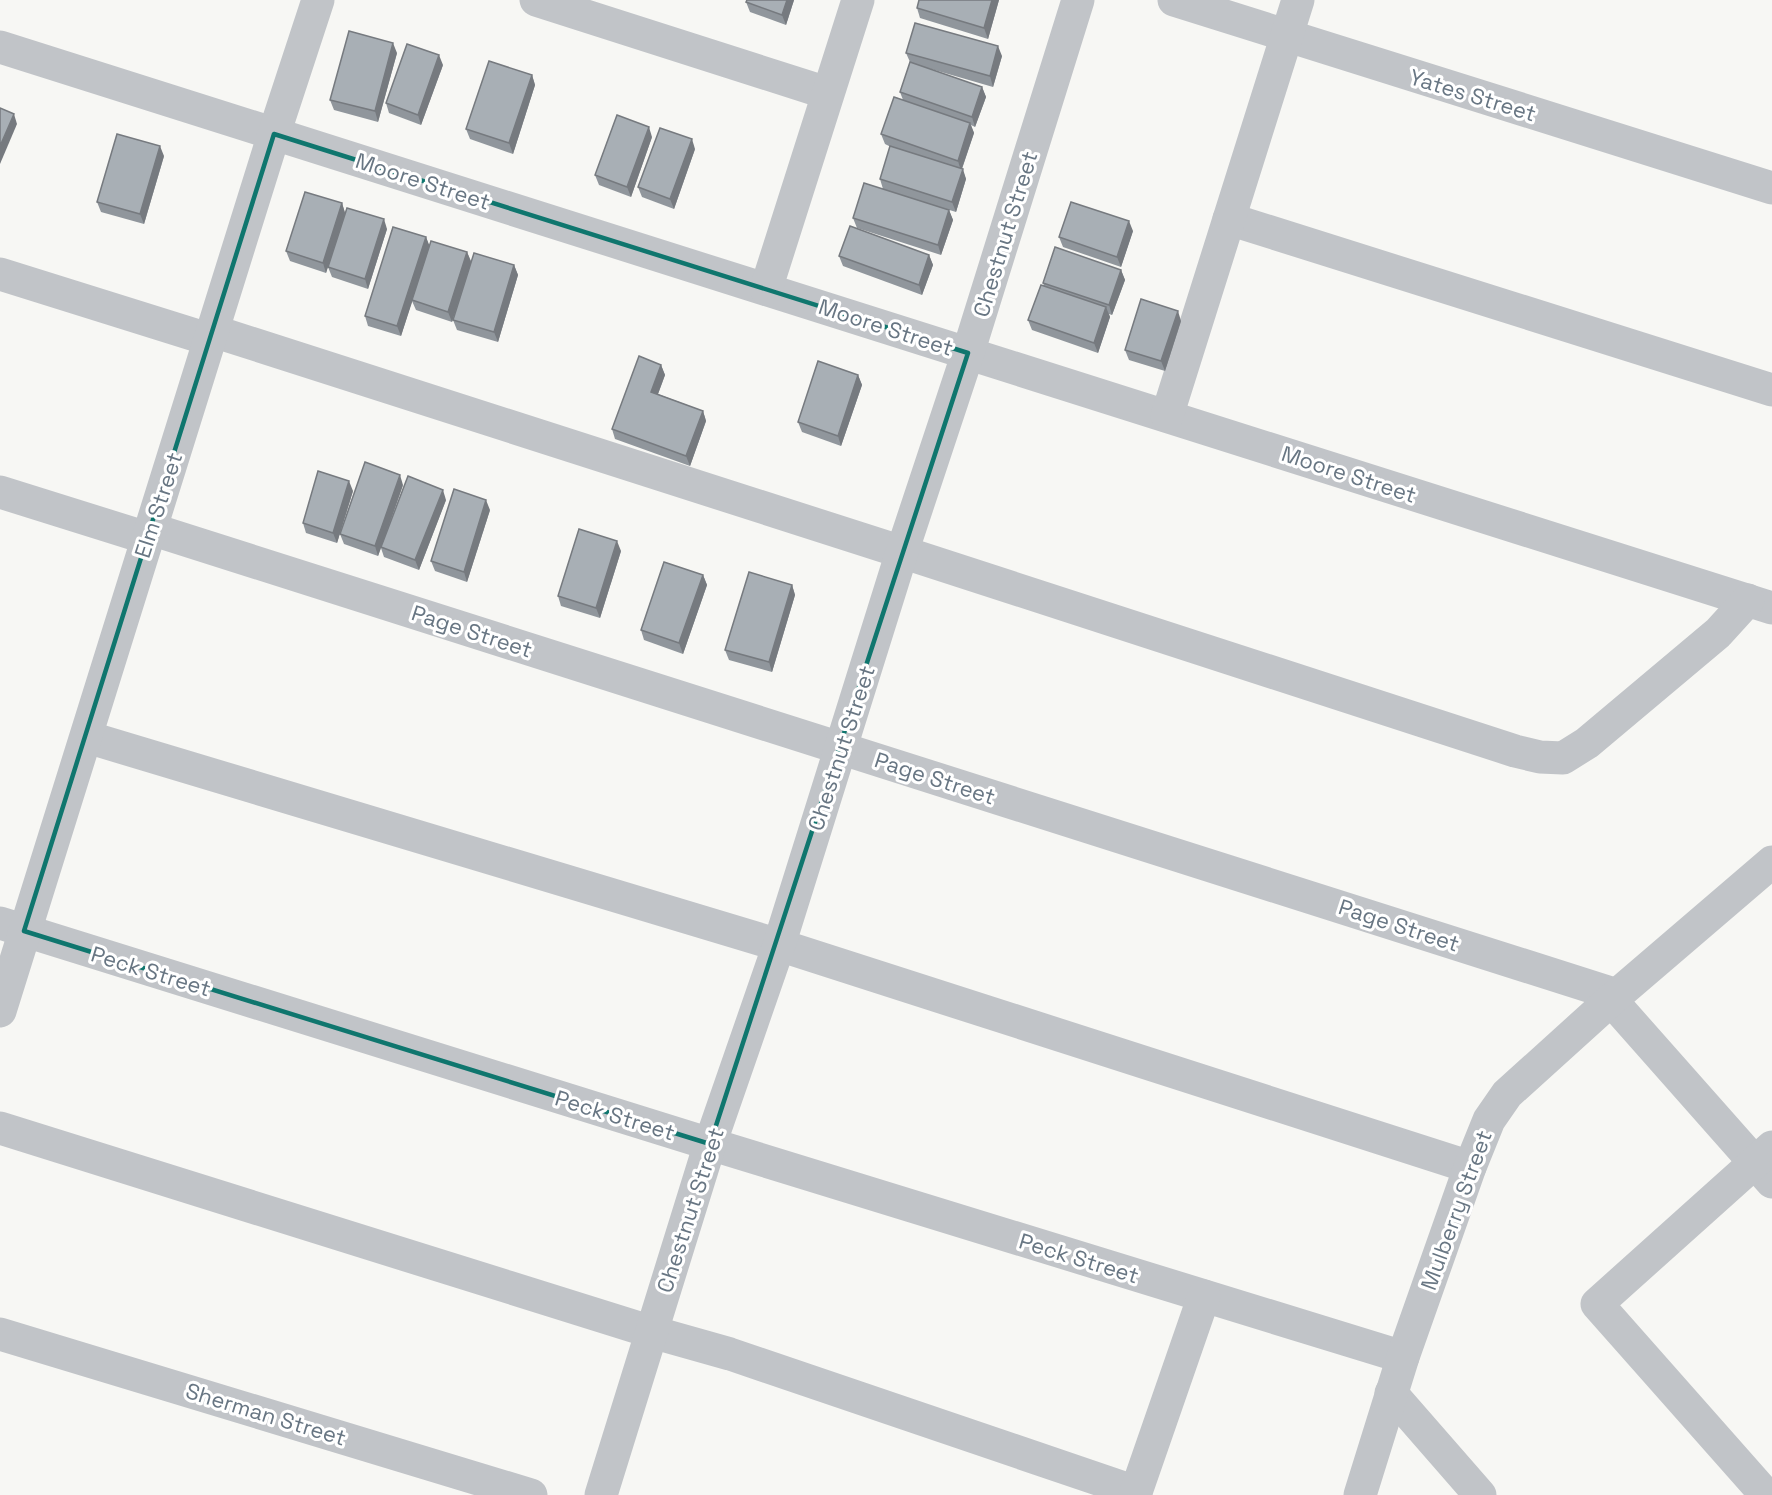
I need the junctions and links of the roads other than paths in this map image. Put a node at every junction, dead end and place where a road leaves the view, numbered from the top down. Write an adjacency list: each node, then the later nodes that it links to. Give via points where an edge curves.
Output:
1 (318, 0): 10 (street, Elm Street)
2 (536, 0): 9 (street)
3 (858, 0): 9 (street)
4 (1078, 0): 16 (street, Chestnut Street)
5 (1174, 0): 7 (street, Yates Street)
6 (1298, 0): 7 (street)
7 (1286, 36): 11 (street, Yates Street); 12 (street)
8 (0, 47): 10 (street, Moore Street)
9 (827, 93): 14 (street)
10 (274, 134): 14 (street, Moore Street); 15 (street, Elm Street)
11 (1772, 188)
12 (1229, 219): 17 (street); 18 (street)
13 (0, 274): 15 (street)
14 (766, 289): 16 (street, Moore Street)
15 (212, 336): 20 (street, Elm Street); 21 (street)
16 (968, 353): 18 (street, Moore Street); 21 (street, Chestnut Street)
17 (1772, 390)
18 (1167, 416): 22 (street, Moore Street)
19 (0, 492): 20 (street, Page Street)
20 (149, 533): 23 (street, Elm Street); 24 (street, Page Street)
21 (902, 552): 22 (street, via 1540,757 1563,758 1587,743 1718,633); 24 (street, Chestnut Street)
22 (1760, 604)
23 (87, 737): 26 (street, Elm Street); 27 (street)
24 (842, 748): 27 (street, Chestnut Street); 28 (street, Page Street)
25 (1772, 862): 28 (street, Mulberry Street)
26 (12, 927): 29 (street, Elm Street); 31 (street, Peck Street)
27 (778, 945): 31 (street, Chestnut Street); 33 (street)
28 (1614, 997): 32 (street); 33 (street, Mulberry Street, via 1507,1094 1489,1120)
29 (0, 1011)
30 (0, 1128): 35 (street)
31 (711, 1144): 34 (street, Peck Street); 35 (street, Chestnut Street)
32 (1766, 1164): 44 (street, via 1597,1304)
33 (1470, 1167): 37 (street, Mulberry Street)
34 (1204, 1296): 37 (street, Peck Street); 39 (street)
35 (652, 1332): 39 (street, via 730,1354); 41 (street, Chestnut Street)
36 (0, 1334): 40 (street, Sherman Street)
37 (1403, 1357): 38 (street, Mulberry Street)
38 (1391, 1393): 42 (street, Mulberry Street); 43 (street)
39 (1136, 1494)
40 (531, 1495)
41 (601, 1495)
42 (1360, 1495)
43 (1480, 1495)
44 (1766, 1495)

